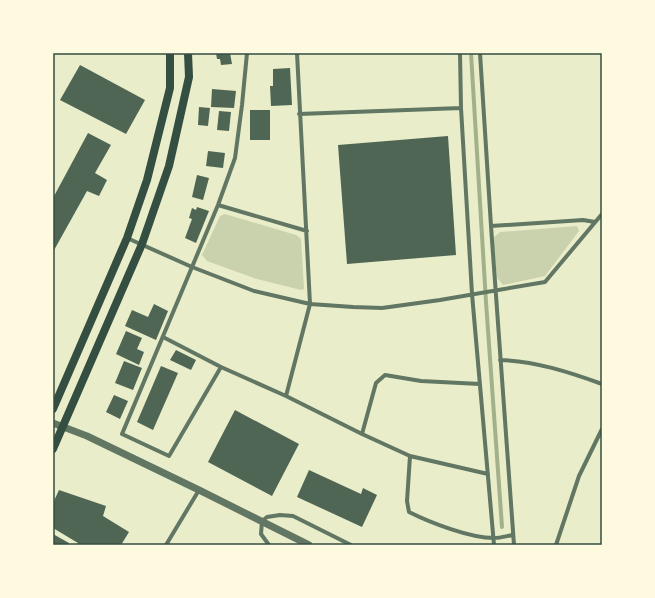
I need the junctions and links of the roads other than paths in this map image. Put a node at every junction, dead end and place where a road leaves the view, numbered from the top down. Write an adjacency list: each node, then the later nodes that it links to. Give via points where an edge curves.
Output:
1 (170, 53): 14 (main road, via 170,88 147,180)
2 (188, 53): 15 (main road, via 189,77 169,166)
3 (246, 53): 9 (street, via 242,106 234,158)
4 (297, 53): 8 (street)
5 (460, 53): 7 (street)
6 (480, 53): 12 (street)
7 (461, 108): 8 (street); 18 (street)
8 (299, 114): 13 (street)
9 (218, 205): 13 (street); 16 (street)
10 (602, 214): 11 (street)
11 (595, 222): 12 (street, via 583,220); 17 (street, via 545,282)
12 (491, 226): 17 (street)
13 (307, 231): 19 (street)
14 (127, 238): 15 (street); 26 (main road)
15 (142, 244): 16 (street); 28 (main road)
16 (192, 267): 19 (street, via 254,291); 20 (street)
17 (493, 292): 18 (street); 21 (street)
18 (472, 294): 19 (street, via 382,308); 23 (street)
19 (310, 304): 25 (street)
20 (163, 337): 22 (street); 22 (street, via 122,434 169,456)
21 (500, 360): 24 (street, via 520,360); 36 (street)
22 (220, 367): 25 (street)
23 (480, 384): 30 (street, via 421,381 385,375 376,383); 33 (street)
24 (602, 384)
25 (286, 396): 30 (street)
26 (53, 409)
27 (53, 422): 28 (street)
28 (62, 427): 31 (main road); 34 (street, via 87,436)
29 (602, 429): 44 (street, via 580,476)
30 (362, 434): 32 (street)
31 (53, 449)
32 (410, 456): 33 (street); 37 (street, via 407,501 409,512 469,534)
33 (488, 474): 37 (street)
34 (199, 490): 35 (street); 38 (street)
35 (262, 521): 39 (street, via 262,534); 40 (street); 41 (street, via 267,517 293,516)
36 (513, 535): 37 (street); 43 (street)
37 (494, 538): 42 (street)
38 (166, 545)
39 (269, 545)
40 (309, 545)
41 (351, 545)
42 (494, 545)
43 (514, 545)
44 (556, 545)

